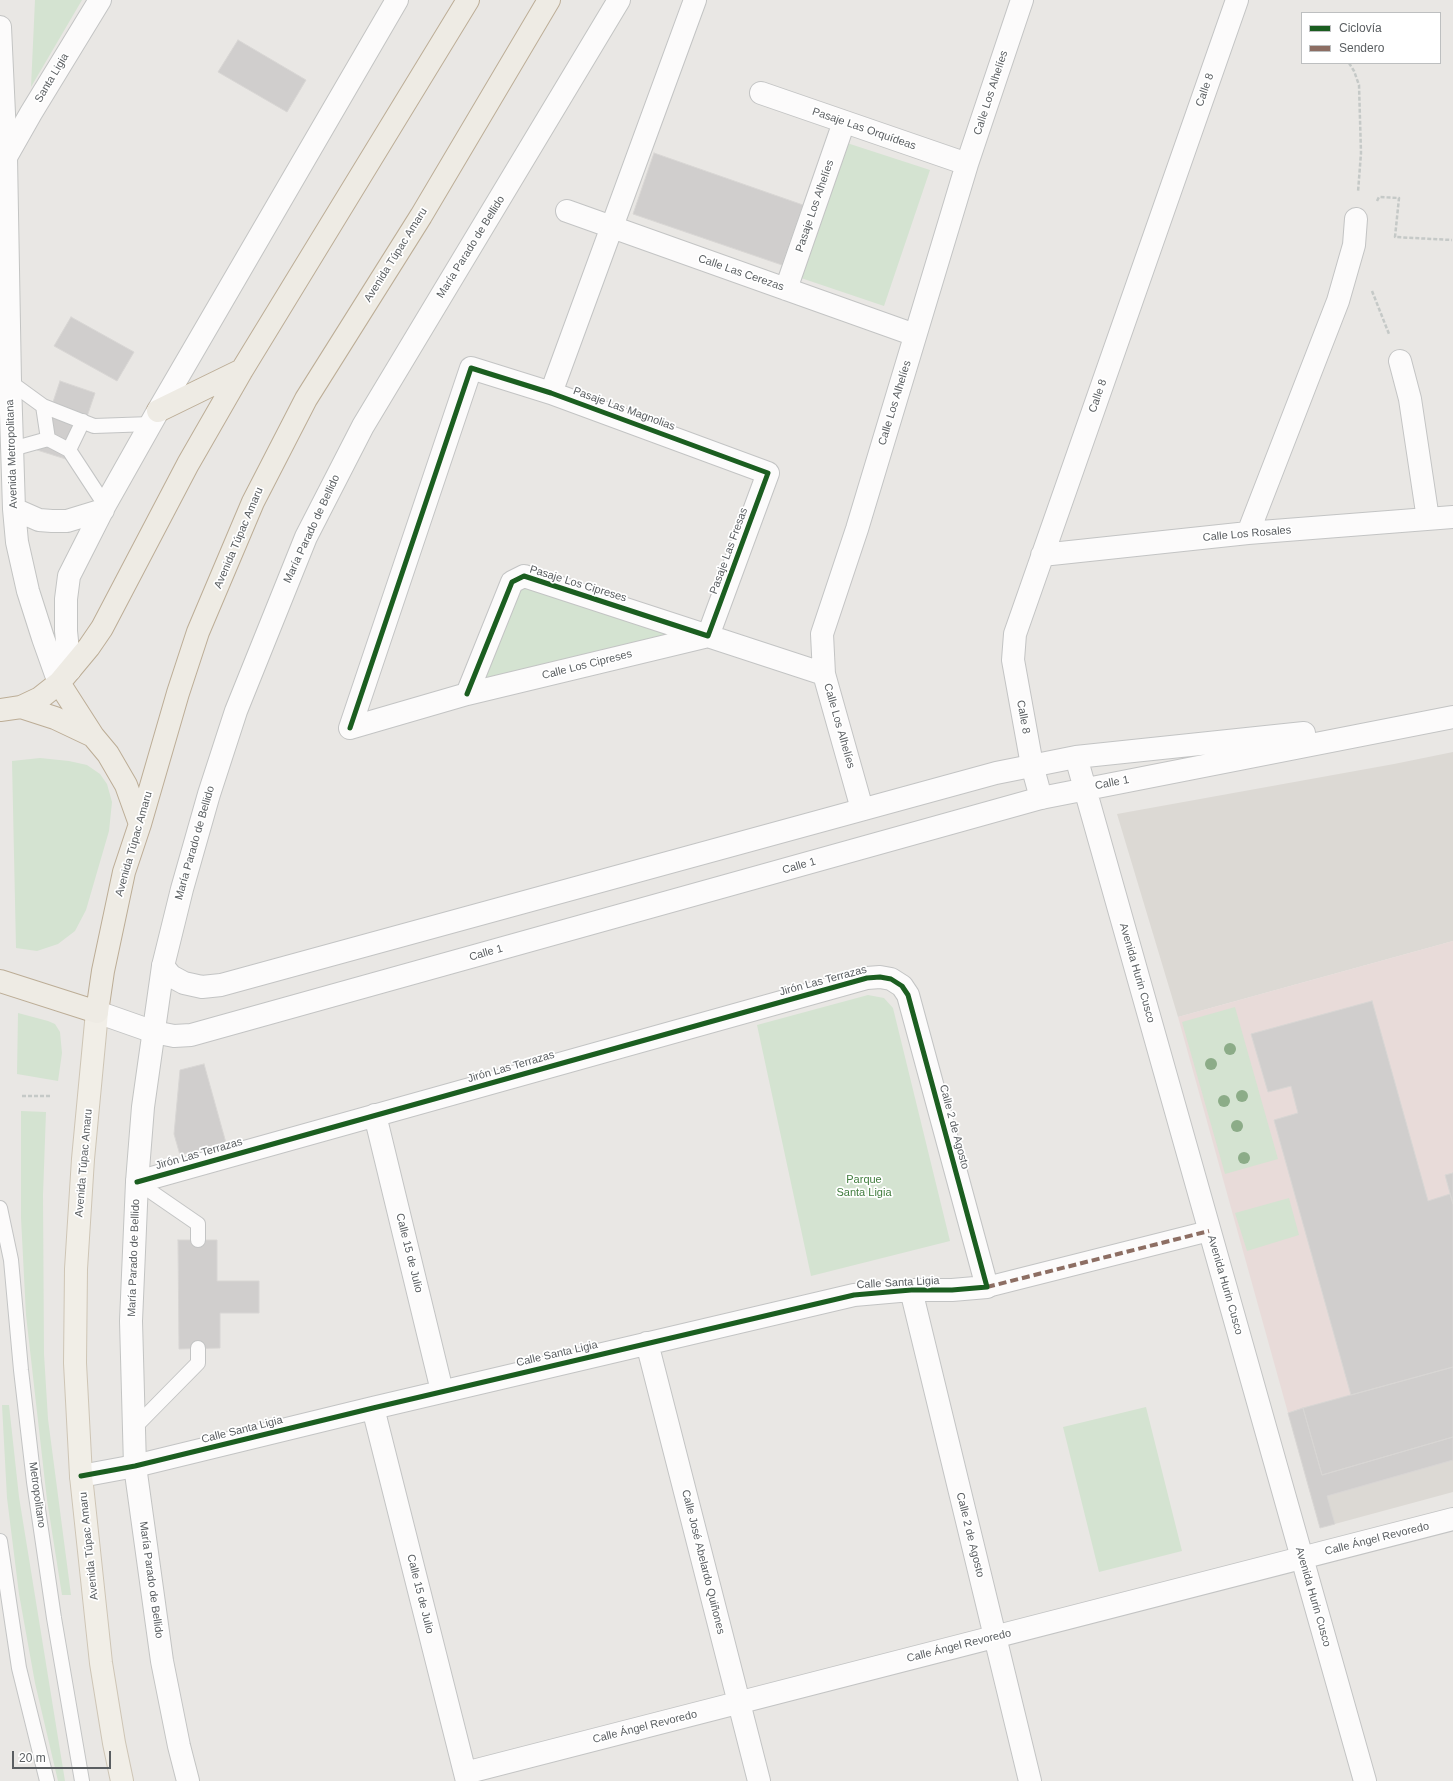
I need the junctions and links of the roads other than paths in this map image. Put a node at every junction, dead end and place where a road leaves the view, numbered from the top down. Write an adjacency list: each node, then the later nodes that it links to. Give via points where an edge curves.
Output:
1 (100, 0): 12 (street, Santa Ligia)
2 (397, 0): 24 (street)
3 (468, 0): 20 (highway)
4 (549, 0): 50 (highway, Avenida Túpac Amaru, via 421,216 306,399 253,502 198,632)
5 (620, 0): 51 (street, María Parado de Bellido, via 363,426 306,537 236,711 208,794)
6 (695, 0): 16 (street)
7 (1022, 0): 13 (street, Calle Los Alhelíes)
8 (1237, 0): 35 (street, Calle 8)
9 (0, 26): 12 (street, Avenida Metropolitana)
10 (761, 93): 11 (street, Pasaje Las Orquídeas)
11 (844, 122): 13 (street, Pasaje Las Orquídeas); 17 (street, Pasaje Los Alhelíes)
12 (6, 157): 21 (street, Avenida Metropolitana)
13 (967, 164): 18 (street, Calle Los Alhelíes)
14 (567, 212): 16 (street, Calle Las Cerezas)
15 (1356, 219): 34 (street, via 1354,245 1338,301)
16 (611, 227): 17 (street, Calle Las Cerezas); 22 (street)
17 (786, 289): 18 (street, Calle Las Cerezas)
18 (915, 335): 37 (street, Calle Los Alhelíes, via 857,529 822,634)
19 (1400, 361): 33 (street, via 1410,399)
20 (242, 370): 24 (highway); 38 (highway, via 188,464 102,628)
21 (10, 382): 23 (lane); 27 (street, Avenida Metropolitana)
22 (551, 393): 29 (street, Pasaje Las Magnolias); 43 (street, Pasaje Las Magnolias, via 471,368)
23 (43, 406): 25 (lane); 26 (lane)
24 (154, 418): 25 (lane, via 94,426); 30 (street)
25 (83, 421): 28 (lane)
26 (48, 439): 27 (lane); 28 (lane)
27 (12, 448): 31 (street, Avenida Metropolitana)
28 (69, 450): 30 (lane)
29 (768, 473): 36 (street, Pasaje Las Fresas)
30 (104, 508): 31 (street, via 67,521 39,520); 38 (street, via 70,576 66,598)
31 (14, 509): 38 (street, Avenida Metropolitana, via 17,542 42,638)
32 (1453, 517): 33 (street, Calle Los Rosales)
33 (1428, 519): 34 (street, Calle Los Rosales)
34 (1248, 533): 35 (street, Calle Los Rosales)
35 (1042, 555): 46 (street, Calle 8, via 1015,634 1013,660)
36 (708, 636): 37 (street); 39 (street, Calle Los Cipreses); 39 (street, Pasaje Los Cipreses, via 524,576 512,582)
37 (824, 674): 49 (street, Calle Los Alhelíes)
38 (65, 676): 40 (highway, via 40,698); 44 (highway)
39 (467, 694): 43 (street, Calle Los Cipreses)
40 (22, 707): 41 (highway); 44 (highway, via 55,718)
41 (0, 710)
42 (1452, 718): 45 (street, Calle 1); 47 (street, Calle 1)
43 (350, 728)
44 (93, 736): 50 (highway, via 108,754 126,785)
45 (1076, 757): 46 (street, Calle 1); 47 (street, Avenida Hurin Cusco)
46 (1032, 765): 48 (street, Calle 8); 49 (street, Calle 1)
47 (1085, 788): 48 (street, Calle 1); 59 (street, Avenida Hurin Cusco)
48 (1041, 798): 55 (street, Calle 1, via 191,1035 174,1036)
49 (862, 809): 51 (street, Calle 1, via 221,985 202,987 184,983 171,976)
50 (140, 824): 54 (highway, Avenida Túpac Amaru, via 124,872)
51 (163, 966): 55 (street, María Parado de Bellido)
52 (891, 979): 56 (street, Jirón Las Terrazas, via 867,978); 61 (street, Calle 2 de Agosto, via 902,986 908,995)
53 (0, 981): 54 (highway)
54 (97, 1012): 55 (street, Calle 1); 69 (main road, Avenida Túpac Amaru, via 76,1269 75,1363)
55 (154, 1032): 57 (street, María Parado de Bellido, via 143,1107)
56 (375, 1115): 57 (street, Jirón Las Terrazas); 65 (street, Calle 15 de Julio)
57 (137, 1182): 60 (lane, via 198,1224); 67 (street, María Parado de Bellido, via 131,1321)
58 (0, 1208): 77 (lane, Metropolitano, via 11,1260 34,1482)
59 (1209, 1231): 61 (street, Calle Santa Ligia); 72 (street, Avenida Hurin Cusco)
60 (198, 1240)
61 (987, 1287): 62 (street, Calle Santa Ligia)
62 (911, 1290): 63 (street, Calle Santa Ligia, via 854,1295); 73 (street, Calle 2 de Agosto)
63 (647, 1343): 65 (street, Calle Santa Ligia); 74 (street, Calle José Abelardo Quiñones)
64 (198, 1348): 67 (lane, via 198,1363)
65 (442, 1391): 66 (street, Calle Santa Ligia)
66 (373, 1408): 68 (street, Calle Santa Ligia); 75 (street, Calle 15 de Julio)
67 (134, 1428): 68 (street, María Parado de Bellido)
68 (135, 1466): 69 (street, Calle Santa Ligia); 79 (street, María Parado de Bellido, via 162,1661)
69 (81, 1476): 78 (main road, Avenida Túpac Amaru, via 101,1663)
70 (1453, 1520): 72 (street, Calle Ángel Revoredo)
71 (0, 1542): 76 (lane, via 19,1668)
72 (1302, 1558): 73 (street, Calle Ángel Revoredo); 82 (street, Avenida Hurin Cusco)
73 (995, 1637): 74 (street, Calle Ángel Revoredo); 81 (street, Calle 2 de Agosto)
74 (739, 1703): 75 (street, Calle Ángel Revoredo); 80 (street, Calle José Abelardo Quiñones)
75 (466, 1777)
76 (47, 1781)
77 (82, 1781)
78 (122, 1781)
79 (188, 1781)
80 (759, 1781)
81 (1030, 1781)
82 (1365, 1781)

